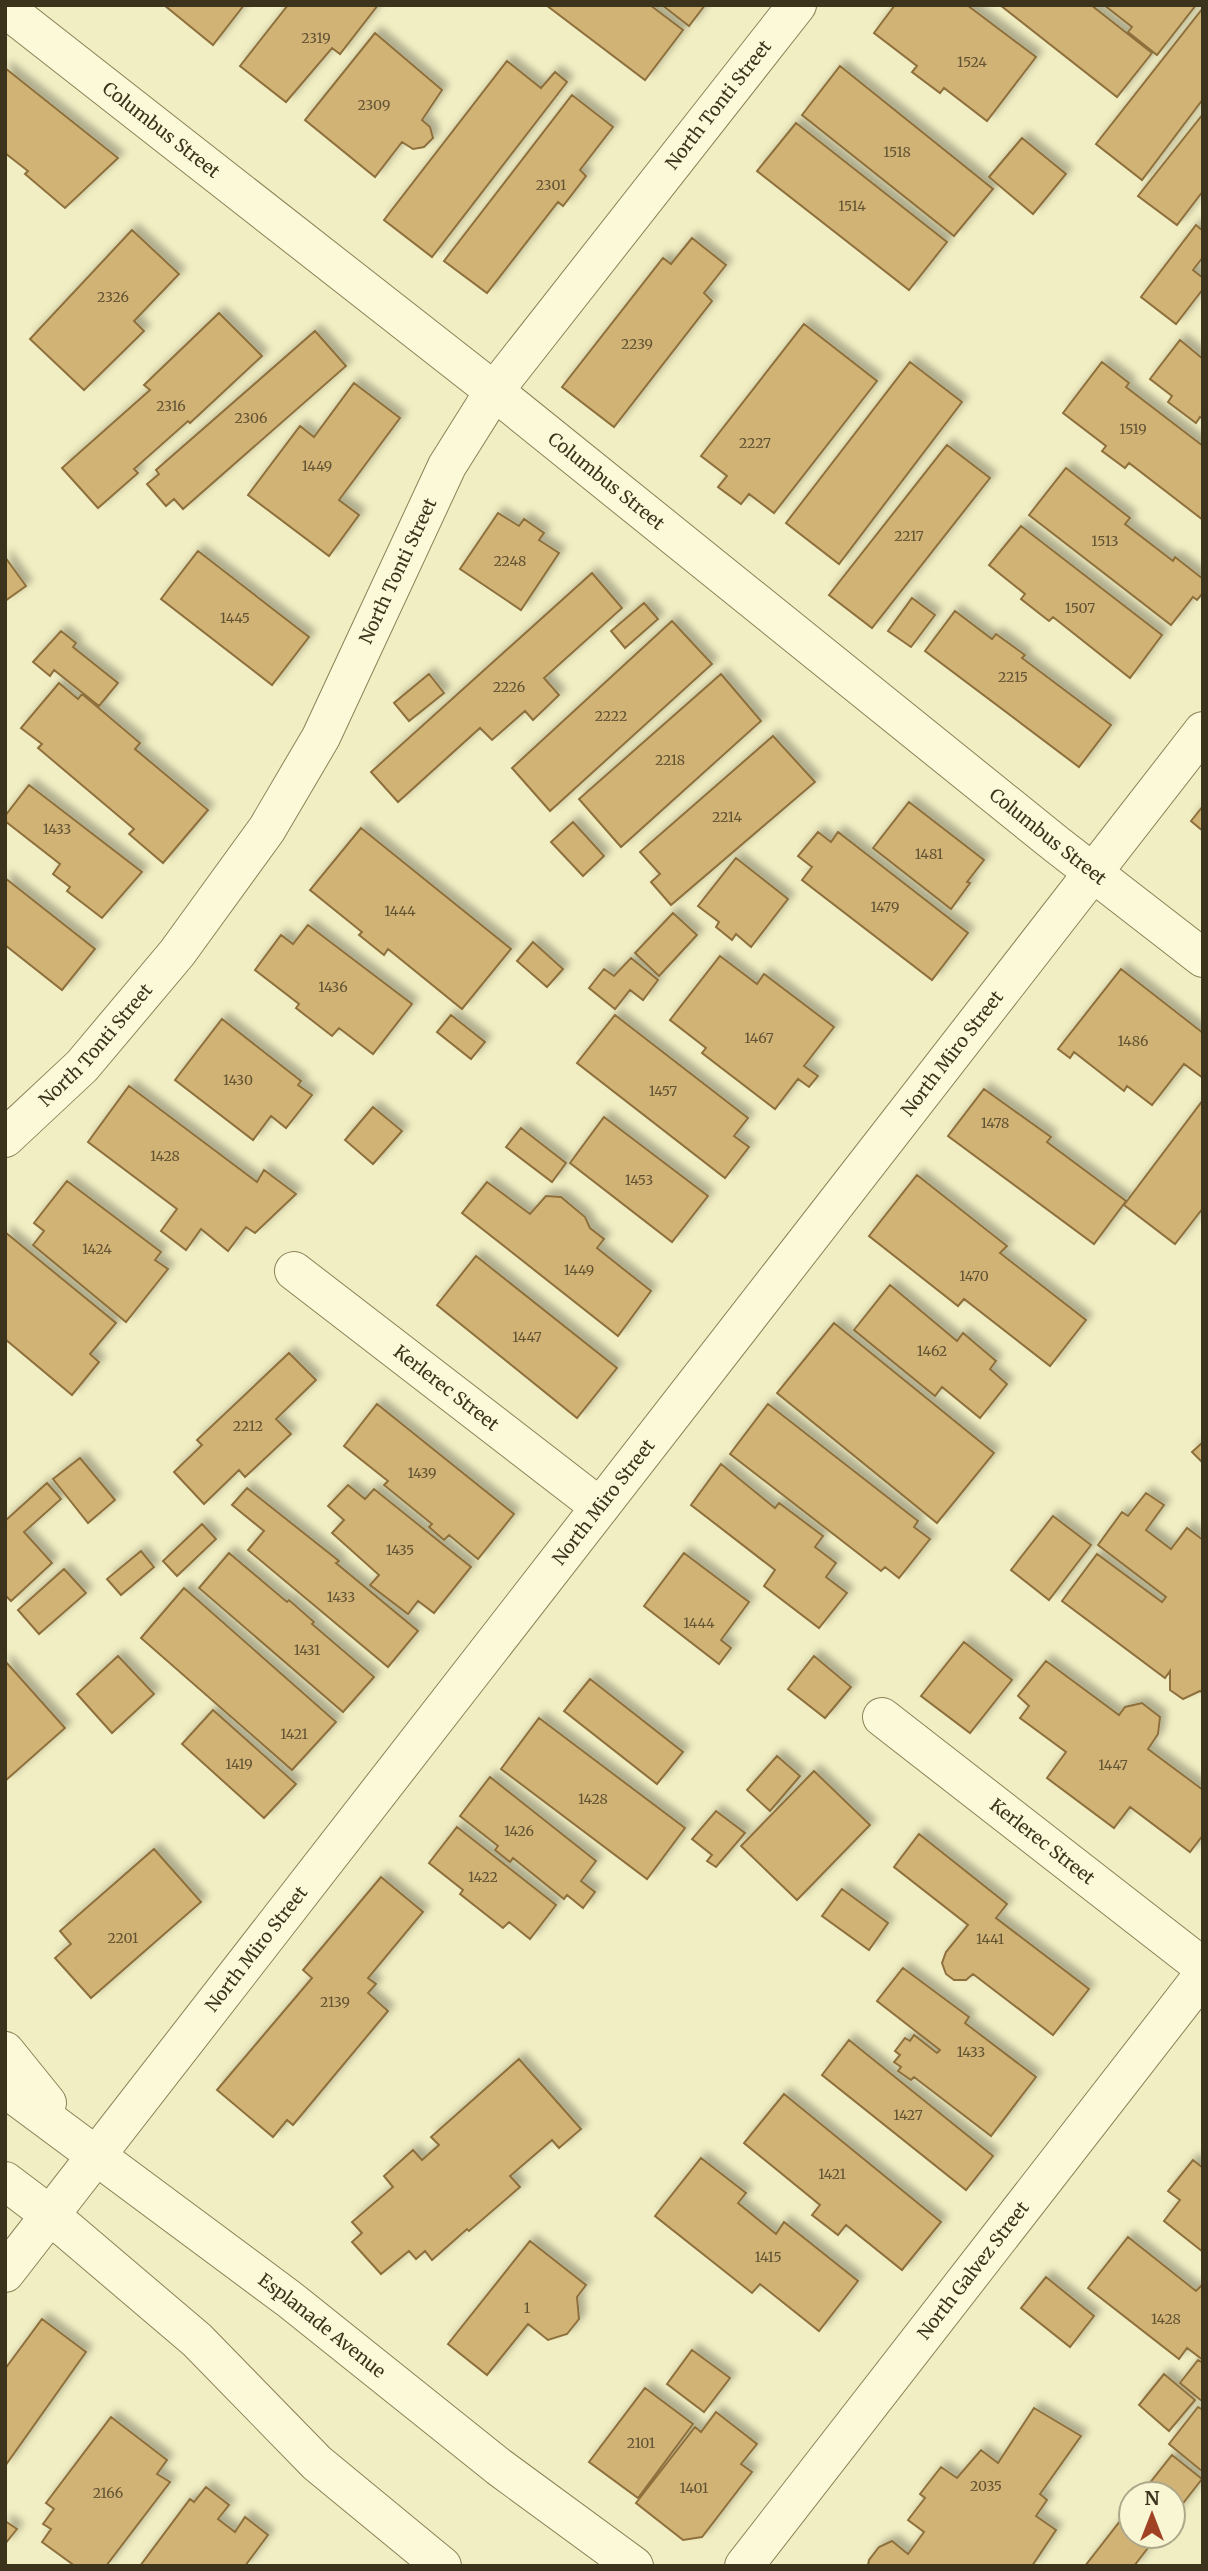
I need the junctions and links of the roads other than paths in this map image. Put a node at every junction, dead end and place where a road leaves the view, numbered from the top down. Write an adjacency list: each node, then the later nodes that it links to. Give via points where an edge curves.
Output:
1 (797, 5): 3 (street, North Tonti Street)
2 (5, 8): 3 (street, Columbus Street)
3 (494, 391): 5 (street, Columbus Street); 7 (street, North Tonti Street, via 447,466 321,737 267,829 177,953 82,1066)
4 (1203, 731): 5 (street, North Miro Street)
5 (1092, 872): 6 (street, Columbus Street); 9 (street, North Miro Street)
6 (1203, 958)
7 (5, 1138)
8 (293, 1271): 9 (street, Kerlerec Street)
9 (600, 1507): 15 (street, North Miro Street)
10 (882, 1717): 11 (street, Kerlerec Street)
11 (1203, 1966)
12 (1203, 1975): 23 (street, North Galvez Street)
13 (5, 2051): 15 (street)
14 (5, 2088): 15 (street, Esplanade Avenue)
15 (85, 2146): 17 (street, North Miro Street); 22 (street, Esplanade Avenue)
16 (5, 2181): 17 (street)
17 (50, 2215): 18 (street, North Miro Street); 19 (street, via 197,2340)
18 (5, 2273)
19 (317, 2463): 20 (street); 21 (street)
20 (400, 2566)
21 (442, 2566)
22 (634, 2566)
23 (744, 2566)

